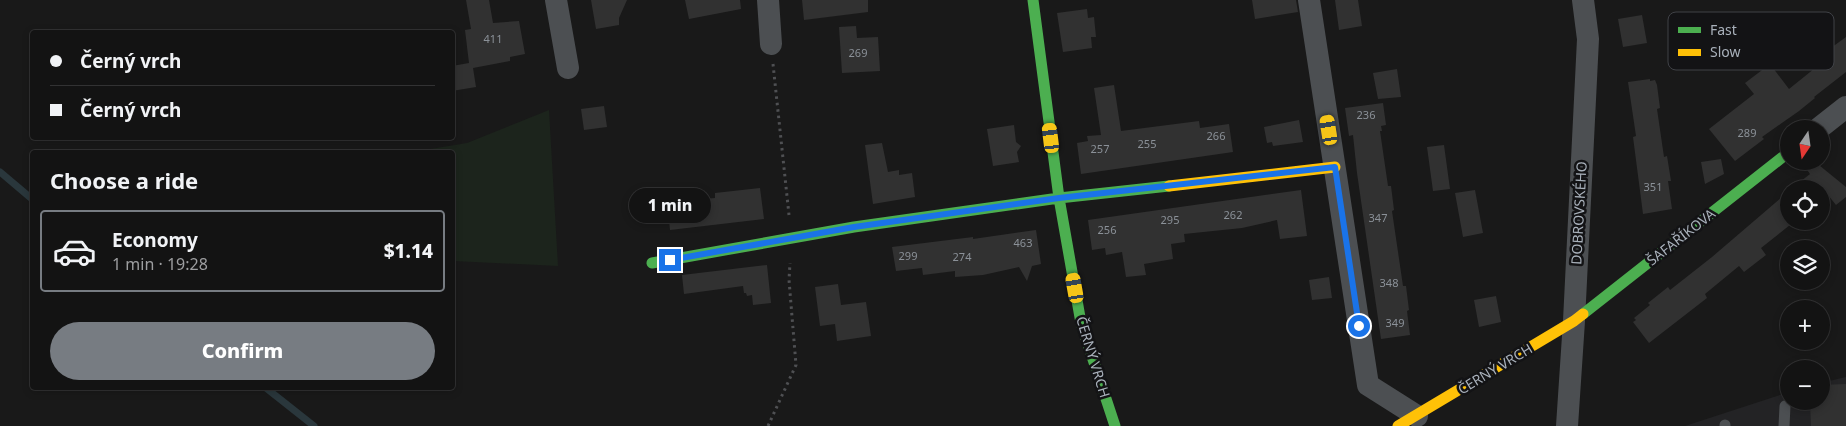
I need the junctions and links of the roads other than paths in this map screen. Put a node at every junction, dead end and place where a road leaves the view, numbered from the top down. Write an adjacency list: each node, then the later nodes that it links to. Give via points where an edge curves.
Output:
1 (556, 0): 7 (street)
2 (768, 0): 6 (street)
3 (1033, 0): 12 (street, ČERNÝ VRCH)
4 (1309, 0): 11 (street, ČERNÝ VRCH)
5 (1583, 0): 14 (street, DOBROVSKÉHO, via 1588,40)
6 (771, 44)
7 (568, 68)
8 (1846, 107): 9 (street)
9 (1829, 120)
10 (1780, 159): 14 (street, ŠAFAŘÍKOVA)
11 (1335, 167): 12 (street); 16 (street, ČERNÝ VRCH, via 1368,385)
12 (1059, 198): 13 (street, via 854,227); 17 (street, ČERNÝ VRCH, via 1081,323)
13 (652, 263)
14 (1574, 321): 16 (street, ČERNÝ VRCH); 18 (street, DOBROVSKÉHO)
15 (1785, 410): 19 (lane)
16 (1407, 421)
17 (1115, 426)
18 (1567, 426)
19 (1784, 426)

